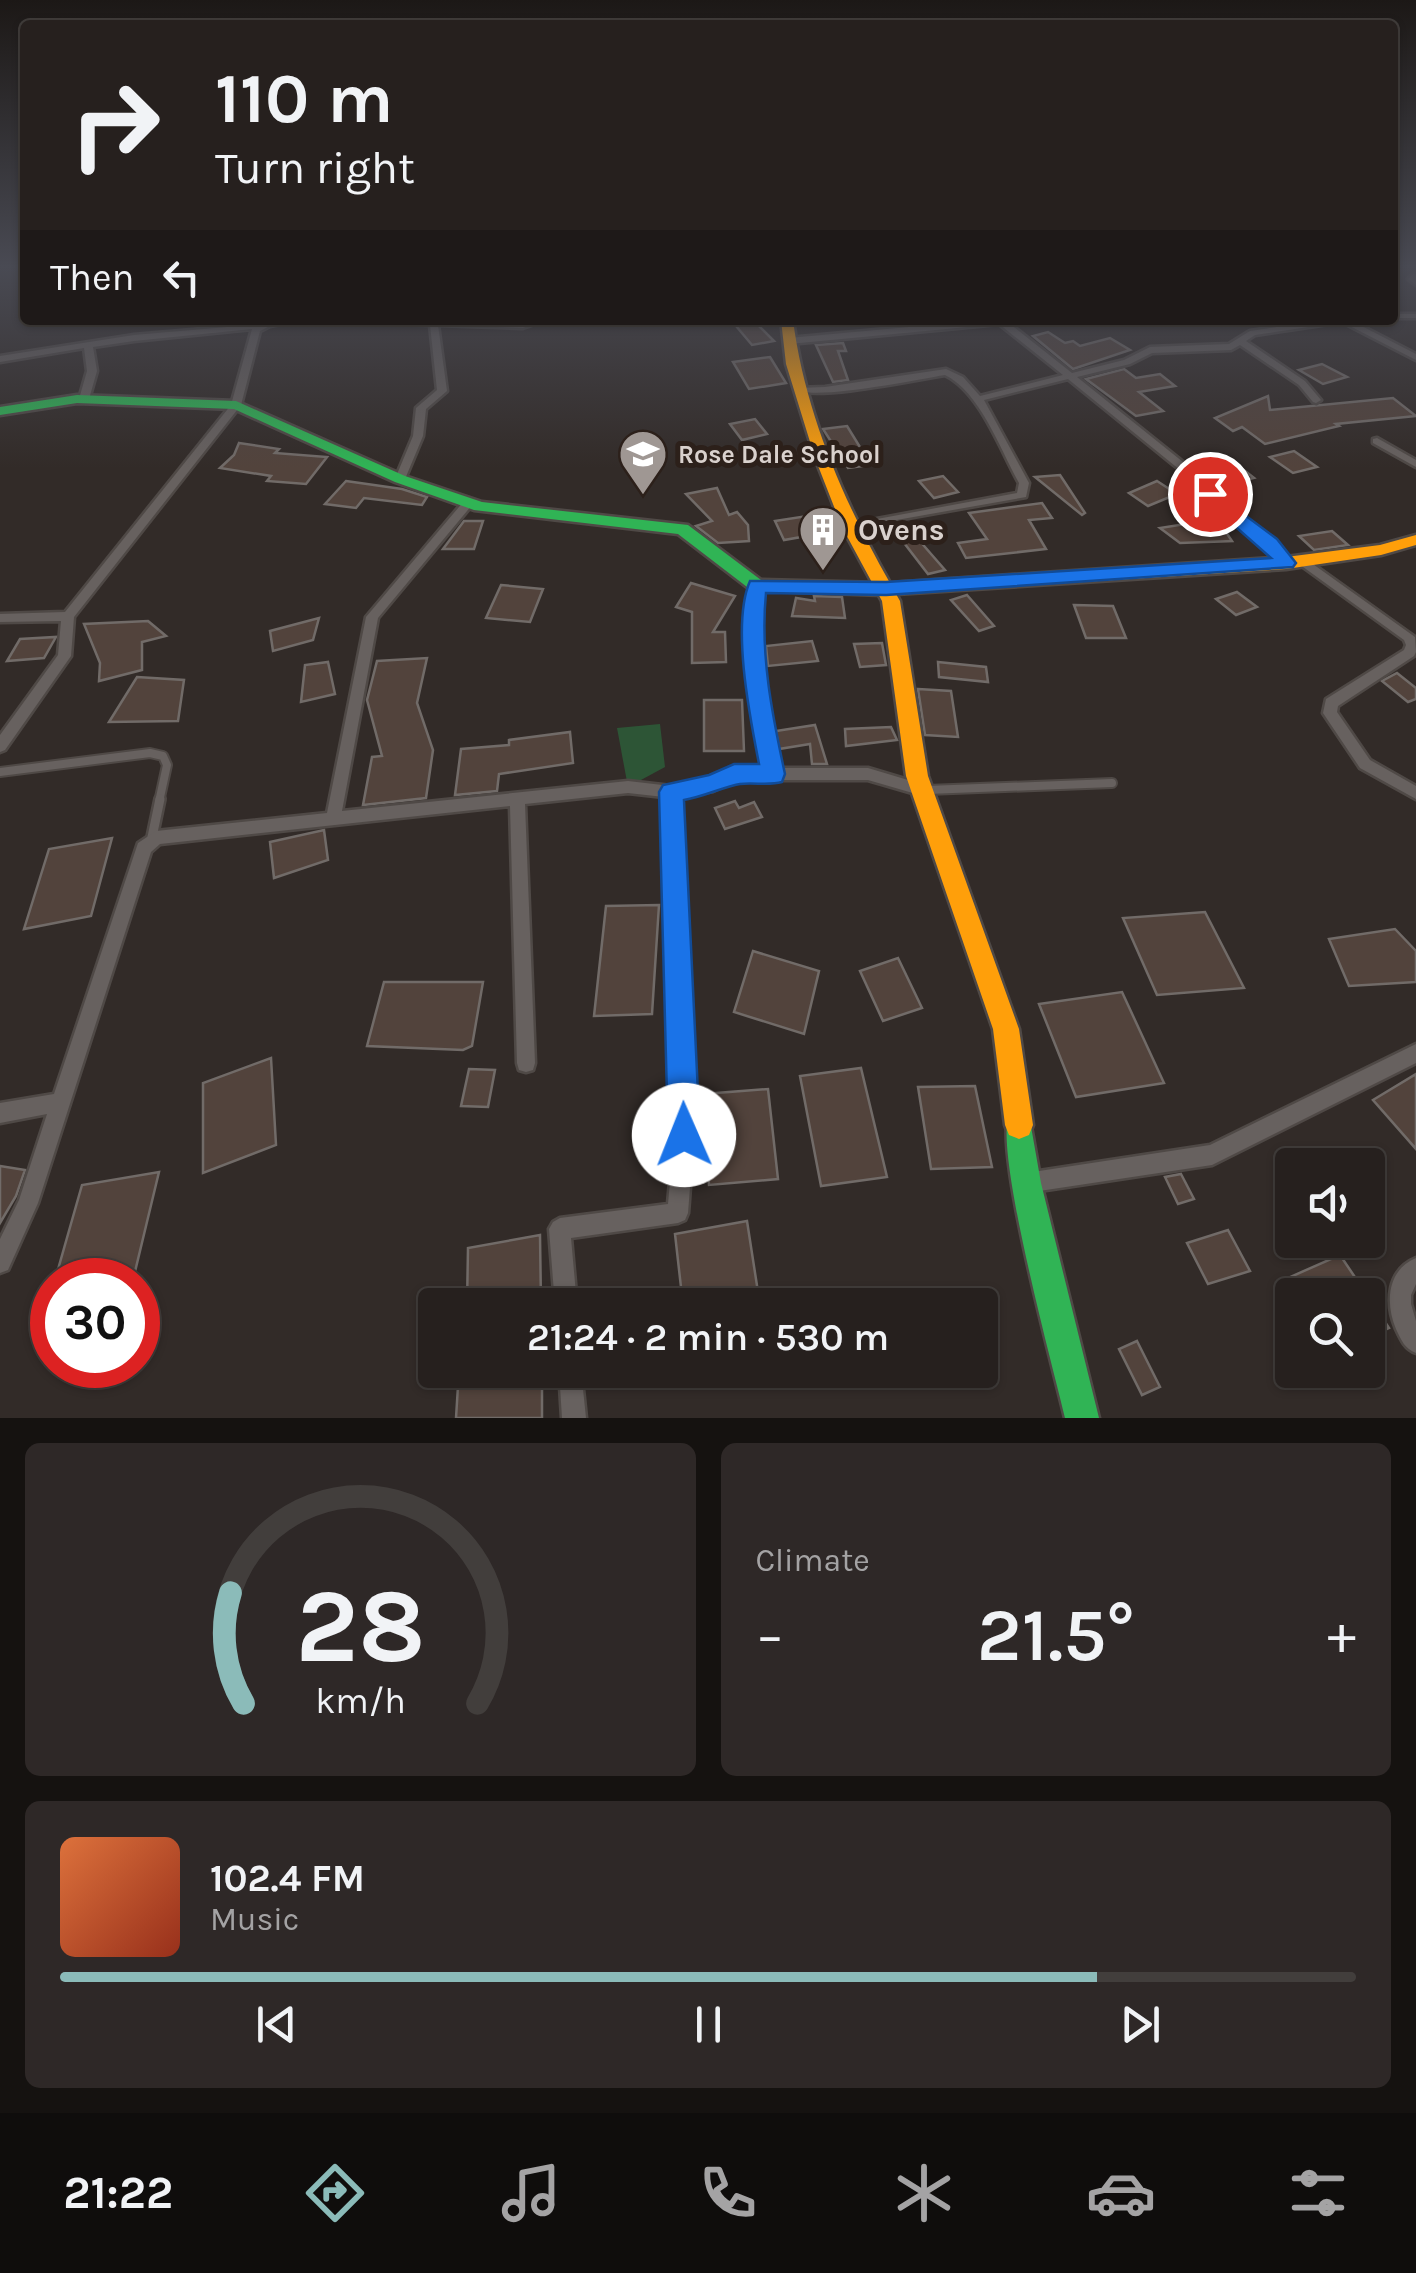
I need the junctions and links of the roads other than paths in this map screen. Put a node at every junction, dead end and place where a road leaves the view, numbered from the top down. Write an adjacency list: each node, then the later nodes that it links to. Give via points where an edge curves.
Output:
1 (173, 335): 9 (street)
2 (255, 335): 17 (street)
3 (436, 335): 21 (street, via 442,391 422,408)
4 (789, 335): 13 (main road)
5 (1020, 335): 12 (street)
6 (1250, 335): 8 (street)
7 (1372, 335): 10 (street)
8 (1242, 342): 12 (street, via 1150,350); 16 (street)
9 (88, 344): 11 (street); 14 (street, via 92,371)
10 (1416, 357)
11 (0, 359)
12 (1070, 374): 15 (street); 25 (street)
13 (800, 390): 15 (street, via 946,372); 23 (main road)
14 (84, 399): 17 (main road); 18 (main road)
15 (978, 399): 23 (street, via 1024,482 1022,495)
16 (1316, 400)
17 (236, 405): 21 (main road); 28 (street)
18 (0, 411)
19 (1376, 441): 20 (street)
20 (1416, 464)
21 (400, 478): 22 (main road)
22 (468, 503): 26 (main road, via 682,529); 38 (street, via 372,617)
23 (850, 527): 27 (main road)
24 (1416, 540): 25 (main road)
25 (1295, 562): 27 (main road); 36 (street, via 1409,637 1408,653 1330,703 1330,713 1365,764)
26 (757, 586): 27 (main road); 32 (street, via 756,679)
27 (886, 589): 34 (main road)
28 (68, 616): 29 (street); 30 (street, via 64,656)
29 (0, 618)
30 (0, 746)
31 (0, 772): 39 (lane, via 163,756 167,765)
32 (773, 774): 34 (street, via 868,774); 35 (street, via 734,774)
33 (1112, 784): 34 (lane)
34 (923, 790): 44 (main road, via 1006,1029)
35 (671, 792): 37 (street, via 628,787); 47 (street, via 684,1117 678,1212 560,1229)
36 (1416, 793)
37 (517, 801): 38 (street); 41 (street)
38 (334, 820): 39 (street)
39 (151, 842): 42 (street)
40 (1416, 1053): 44 (street, via 1212,1155)
41 (526, 1063)
42 (62, 1102): 43 (street); 45 (street, via 28,1204)
43 (0, 1113)
44 (1026, 1183): 51 (main road)
45 (0, 1262)
46 (1416, 1269): 48 (street, via 1399,1293 1400,1320)
47 (565, 1288)
48 (1416, 1342)
49 (572, 1388): 50 (street)
50 (574, 1418)
51 (1082, 1418)

